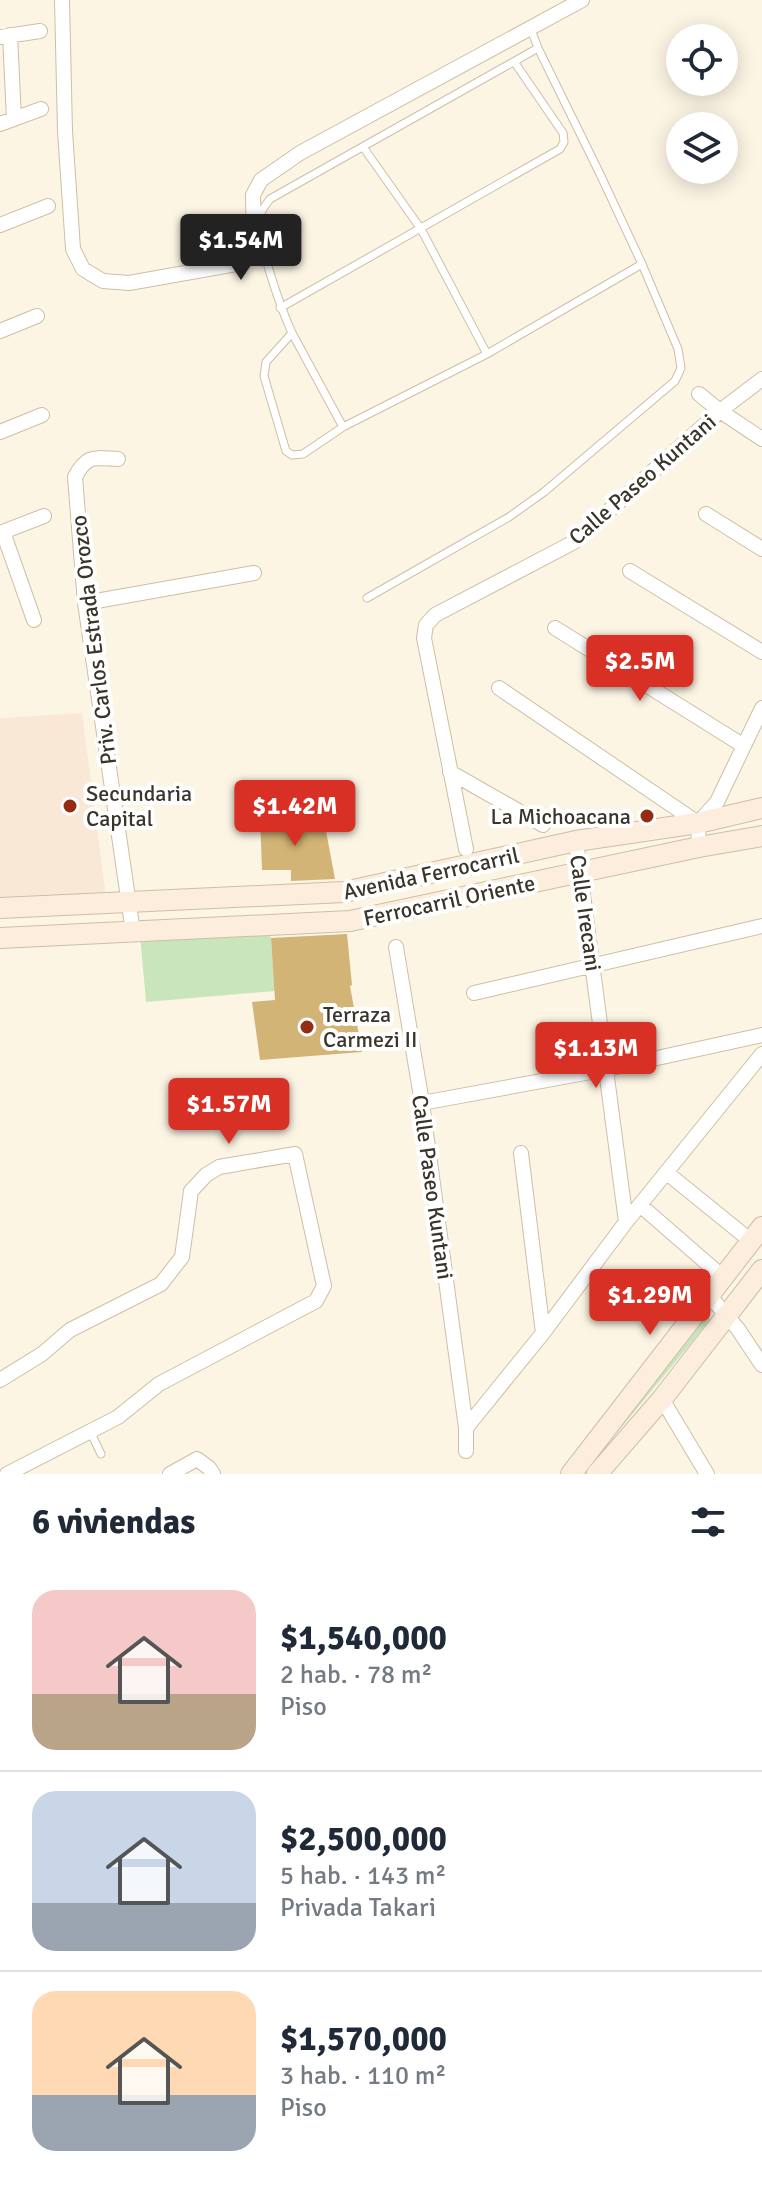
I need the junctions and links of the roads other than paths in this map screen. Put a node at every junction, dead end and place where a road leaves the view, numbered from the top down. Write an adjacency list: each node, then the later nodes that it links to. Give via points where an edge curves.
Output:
1 (62, 0): 3 (street, via 73,249 83,269 103,281 129,283 236,264 249,254 254,240 253,195 261,180 300,153)
2 (582, 0): 3 (street)
3 (530, 27): 6 (lane)
4 (40, 31): 5 (street)
5 (5, 36): 9 (street)
6 (538, 48): 7 (lane); 14 (lane)
7 (515, 63): 10 (lane); 13 (lane, via 564,142)
8 (41, 109): 9 (street)
9 (7, 122)
10 (363, 147): 13 (lane); 15 (lane, via 270,199 260,213 259,228)
11 (48, 206): 12 (street)
12 (0, 225)
13 (421, 229): 15 (lane); 19 (lane)
14 (642, 264): 19 (lane); 34 (lane, via 678,349 681,368 675,381 509,517)
15 (280, 308): 18 (lane)
16 (37, 316): 17 (street)
17 (0, 331)
18 (292, 333): 24 (lane); 24 (lane, via 266,362 264,376 286,451 303,454)
19 (487, 354): 24 (lane)
20 (762, 379): 22 (street, Calle Paseo Kuntani)
21 (699, 394): 22 (street)
22 (720, 411): 26 (street); 42 (street, Calle Paseo Kuntani, via 574,542 435,615 426,625 424,638)
23 (42, 415): 25 (street)
24 (343, 427)
25 (0, 432)
26 (762, 439)
27 (118, 459): 35 (street, Priv. Carlos Estrada Orozco, via 92,458 75,477)
28 (706, 514): 31 (street)
29 (44, 516): 30 (street)
30 (2, 533): 36 (street)
31 (762, 549)
32 (630, 571): 38 (street)
33 (254, 573): 35 (street)
34 (367, 598)
35 (85, 603): 53 (street, Priv. Carlos Estrada Orozco)
36 (34, 620)
37 (555, 628): 41 (street)
38 (762, 652)
39 (499, 688): 44 (street)
40 (762, 708): 41 (street)
41 (744, 746): 44 (street, via 717,802)
42 (450, 772): 45 (street); 49 (street, Calle Paseo Kuntani)
43 (762, 808): 44 (main road, Avenida Ferrocarril)
44 (698, 823): 47 (main road, Avenida Ferrocarril); 48 (street)
45 (543, 825)
46 (762, 836): 48 (main road, Ferrocarril Oriente)
47 (576, 841): 50 (street, Calle Irecani); 51 (main road, Avenida Ferrocarril)
48 (699, 847): 50 (main road, Ferrocarril Oriente)
49 (466, 849)
50 (580, 873): 55 (main road, Ferrocarril Oriente); 61 (street, Calle Irecani)
51 (390, 883): 52 (main road, Avenida Ferrocarril, via 344,892); 55 (main road)
52 (243, 897): 53 (main road, Avenida Ferrocarril); 56 (main road)
53 (129, 902): 54 (main road, Avenida Ferrocarril); 58 (street)
54 (0, 908)
55 (393, 912): 56 (main road, Ferrocarril Oriente, via 350,921)
56 (242, 926): 58 (main road, Ferrocarril Oriente)
57 (762, 926): 61 (street)
58 (133, 932): 59 (main road, Ferrocarril Oriente)
59 (0, 938)
60 (396, 947): 66 (street, Calle Paseo Kuntani)
61 (593, 965): 62 (street); 65 (street, Calle Irecani)
62 (474, 993)
63 (762, 1035): 65 (street)
64 (762, 1054): 68 (street)
65 (607, 1069): 66 (street); 70 (street, Calle Irecani)
66 (422, 1103): 80 (street, Calle Paseo Kuntani)
67 (521, 1153): 76 (street)
68 (667, 1173): 69 (street); 71 (street)
69 (640, 1205): 70 (street); 73 (street)
70 (626, 1222): 76 (street)
71 (756, 1234): 73 (main road)
72 (762, 1270): 75 (main road)
73 (724, 1278): 74 (main road)
74 (709, 1295): 75 (street); 83 (main road)
75 (727, 1315): 77 (street); 79 (main road)
76 (543, 1333): 80 (street)
77 (762, 1365)
78 (0, 1380): 81 (street, via 70,1330 161,1284 182,1257 191,1191 206,1175 219,1167 295,1154 324,1286 316,1301 159,1384 118,1417)
79 (662, 1399): 85 (main road); 90 (street)
80 (466, 1428): 82 (street, Calle Paseo Kuntani)
81 (90, 1430): 84 (lane); 86 (street)
82 (466, 1451)
83 (591, 1451): 85 (street); 89 (main road)
84 (101, 1454)
85 (601, 1472)
86 (7, 1474)
87 (170, 1474): 88 (street, via 197,1459)
88 (213, 1474)
89 (571, 1474)
90 (707, 1474)

